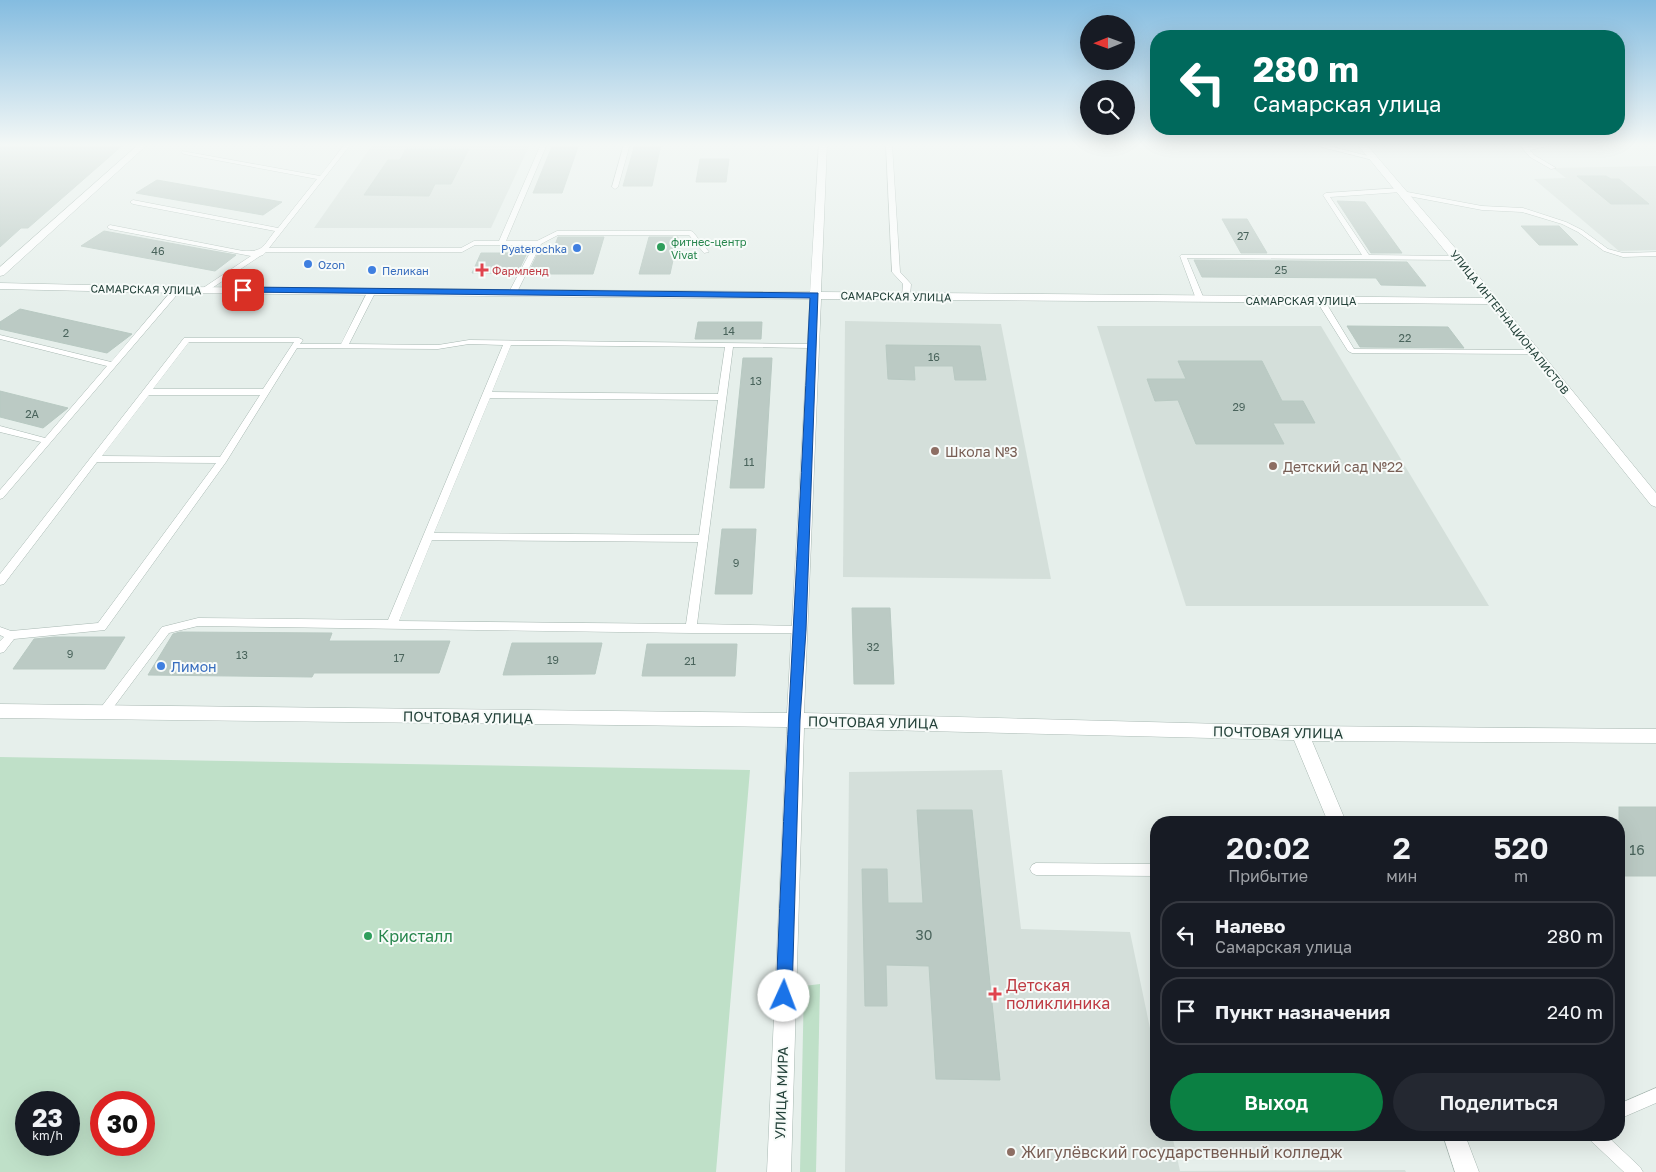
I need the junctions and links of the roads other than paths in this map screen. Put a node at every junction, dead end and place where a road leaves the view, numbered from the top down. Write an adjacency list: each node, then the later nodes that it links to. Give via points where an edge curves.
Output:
1 (83, 199): 19 (street)
2 (305, 199): 11 (lane)
3 (521, 199): 12 (lane)
4 (820, 199): 25 (street, УЛИЦА МИРА)
5 (892, 199): 26 (lane, via 896,272 907,284)
6 (1328, 199): 17 (lane)
7 (1408, 199): 18 (street, УЛИЦА ИНТЕРНАЦИОНАЛИСТОВ)
8 (1438, 199): 16 (lane, via 1482,208 1523,210 1564,223 1606,250 1623,255)
9 (133, 202): 11 (lane)
10 (110, 227): 14 (lane, via 243,253)
11 (280, 230): 14 (lane)
12 (502, 243): 13 (lane); 14 (lane, via 474,243 462,250)
13 (538, 243): 15 (lane, via 557,233 691,233); 24 (lane)
14 (262, 252): 22 (lane)
15 (706, 252)
16 (1656, 254)
17 (1367, 257): 18 (lane); 27 (lane, via 1183,256)
18 (1458, 258): 29 (street, УЛИЦА ИНТЕРНАЦИОНАЛИСТОВ)
19 (0, 273)
20 (0, 286): 21 (street, САМАРСКАЯ УЛИЦА)
21 (177, 290): 22 (street, САМАРСКАЯ УЛИЦА); 37 (lane)
22 (206, 290): 23 (street, САМАРСКАЯ УЛИЦА)
23 (372, 291): 24 (street, САМАРСКАЯ УЛИЦА); 34 (lane)
24 (513, 292): 25 (street, САМАРСКАЯ УЛИЦА)
25 (815, 295): 26 (street, САМАРСКАЯ УЛИЦА); 35 (street, УЛИЦА МИРА)
26 (906, 296): 27 (street, САМАРСКАЯ УЛИЦА)
27 (1200, 299): 28 (street, САМАРСКАЯ УЛИЦА)
28 (1320, 300): 29 (street, САМАРСКАЯ УЛИЦА); 36 (lane, via 1352,351)
29 (1492, 301): 36 (street, УЛИЦА ИНТЕРНАЦИОНАЛИСТОВ)
30 (0, 337): 37 (lane)
31 (508, 343): 32 (lane); 34 (lane, via 469,342 438,347); 40 (lane)
32 (729, 345): 35 (lane); 41 (lane)
33 (295, 346): 34 (lane); 38 (lane, via 299,340 186,340); 39 (lane)
34 (344, 346)
35 (812, 346): 53 (street, УЛИЦА МИРА)
36 (1535, 352): 47 (street, УЛИЦА ИНТЕРНАЦИОНАЛИСТОВ)
37 (114, 365): 43 (lane)
38 (146, 392): 39 (lane); 44 (lane)
39 (266, 392): 45 (lane)
40 (487, 395): 41 (lane); 48 (lane)
41 (722, 397): 49 (lane)
42 (0, 428): 43 (lane)
43 (47, 441): 46 (lane)
44 (94, 459): 45 (lane); 50 (lane)
45 (223, 460): 54 (lane, via 101,627)
46 (2, 492)
47 (1656, 502)
48 (428, 536): 49 (lane); 51 (lane)
49 (703, 539): 52 (lane)
50 (0, 581)
51 (392, 624): 52 (lane); 57 (lane, via 198,622 166,630)
52 (691, 629): 53 (lane)
53 (800, 630): 58 (street, УЛИЦА МИРА)
54 (5, 633): 55 (lane)
55 (0, 649)
56 (0, 710): 57 (street, ПОЧТОВАЯ УЛИЦА)
57 (103, 713): 58 (street, ПОЧТОВАЯ УЛИЦА)
58 (794, 720): 59 (street, ПОЧТОВАЯ УЛИЦА); 68 (street, УЛИЦА МИРА)
59 (1300, 733): 60 (street, ПОЧТОВАЯ УЛИЦА); 61 (street)
60 (1656, 736)
61 (1335, 816)
62 (1036, 869): 63 (lane)
63 (1150, 870)
64 (1656, 1095): 65 (lane)
65 (1625, 1109)
66 (1456, 1141): 69 (street)
67 (1601, 1141): 70 (lane)
68 (779, 1172)
69 (1467, 1172)
70 (1635, 1172)

